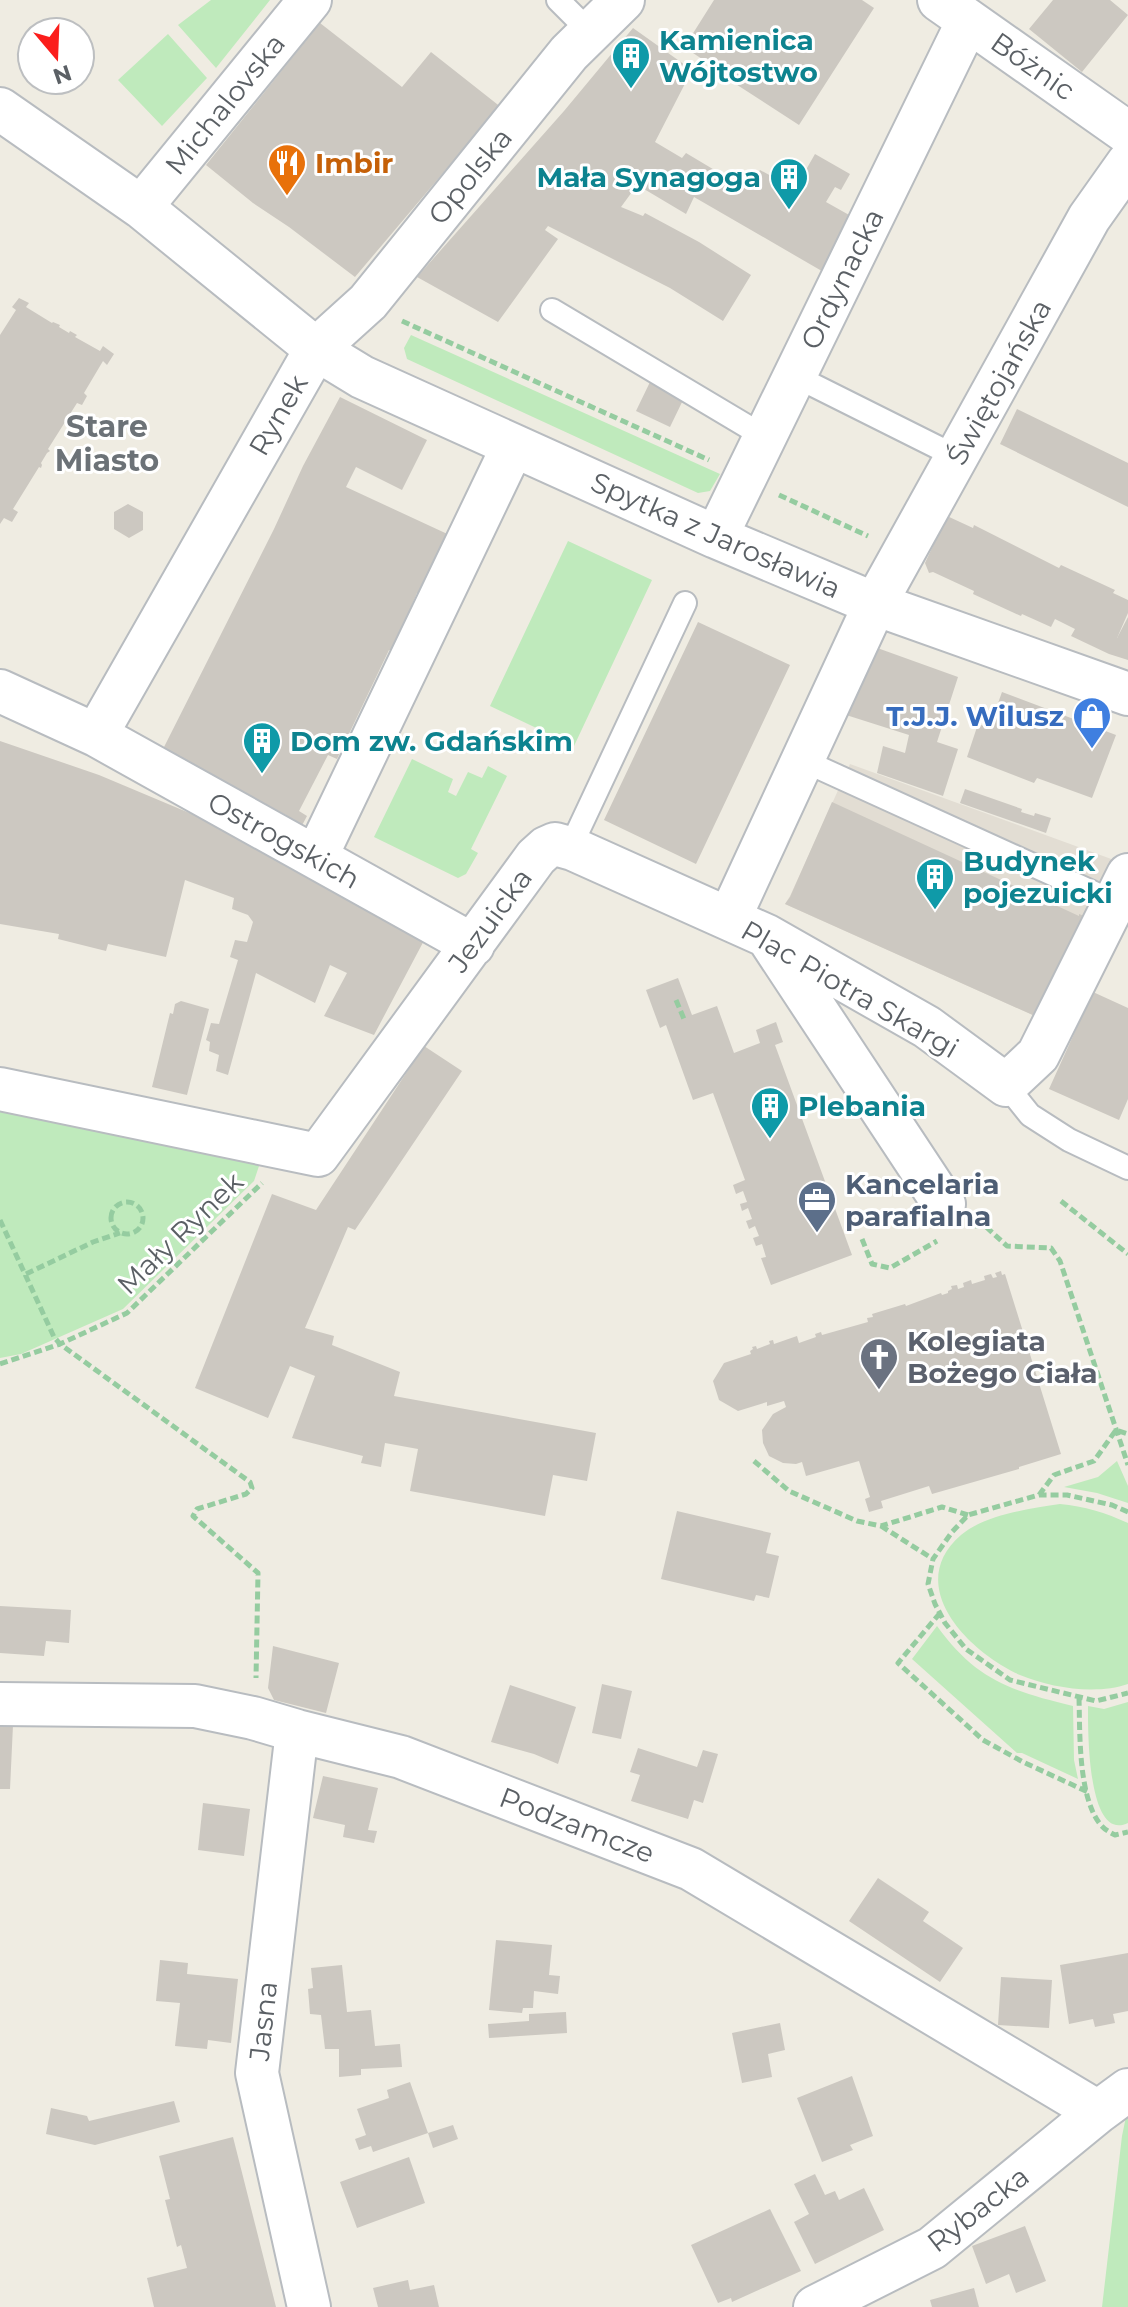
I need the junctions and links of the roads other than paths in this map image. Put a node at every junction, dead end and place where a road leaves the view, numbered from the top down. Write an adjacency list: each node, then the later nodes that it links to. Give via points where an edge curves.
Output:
1 (310, 0): 9 (street, Michalovska)
2 (558, 0): 5 (lane)
3 (623, 0): 5 (street, Opolska)
4 (954, 10): 7 (street, Bóżnic); 12 (street, Ordynacka)
5 (590, 32): 11 (street, Opolska, via 368,302)
6 (0, 109): 9 (street, Rynek)
7 (1128, 133)
8 (1128, 163): 15 (street, Świętojańska, via 1089,218)
9 (141, 207): 11 (street, Rynek)
10 (552, 310): 13 (lane)
11 (316, 349): 14 (street, Spytka z Jarosławia, via 362,377); 21 (street, Rynek)
12 (795, 376): 13 (street, Ordynacka); 15 (lane)
13 (765, 437): 16 (street, Ordynacka)
14 (513, 446): 16 (street, Spytka z Jarosławia); 24 (street)
15 (957, 457): 18 (street, Świętojańska)
16 (716, 537): 18 (street, Spytka z Jarosławia)
17 (685, 603): 23 (lane)
18 (875, 604): 20 (street, Spytka z Jarosławia); 22 (street, Świętojańska)
19 (0, 691): 21 (street)
20 (1128, 694)
21 (96, 735): 24 (street, Ostrogskich)
22 (802, 760): 25 (lane); 26 (street, Świętojańska)
23 (570, 848): 26 (street); 28 (street, Jezuicka, via 555,844 536,857)
24 (316, 857): 28 (street, Ostrogskich)
25 (1121, 889): 29 (street, via 1038,1055)
26 (729, 919): 27 (street, Plac Piotra Skargi)
27 (767, 936): 29 (street, Plac Piotra Skargi, via 927,1027); 32 (street)
28 (473, 945): 30 (street, Jezuicka, via 300,1151)
29 (1006, 1085): 31 (lane, via 1030,1115)
30 (0, 1089)
31 (1128, 1168)
32 (953, 1223)
33 (0, 1704): 34 (street, Podzamcze, via 195,1706)
34 (297, 1731): 35 (street, Podzamcze, via 401,1757 691,1869); 36 (street, Jasna, via 257,2073)
35 (1113, 2101): 37 (street, Rybacka, via 932,2248)
36 (309, 2307)
37 (815, 2307)

